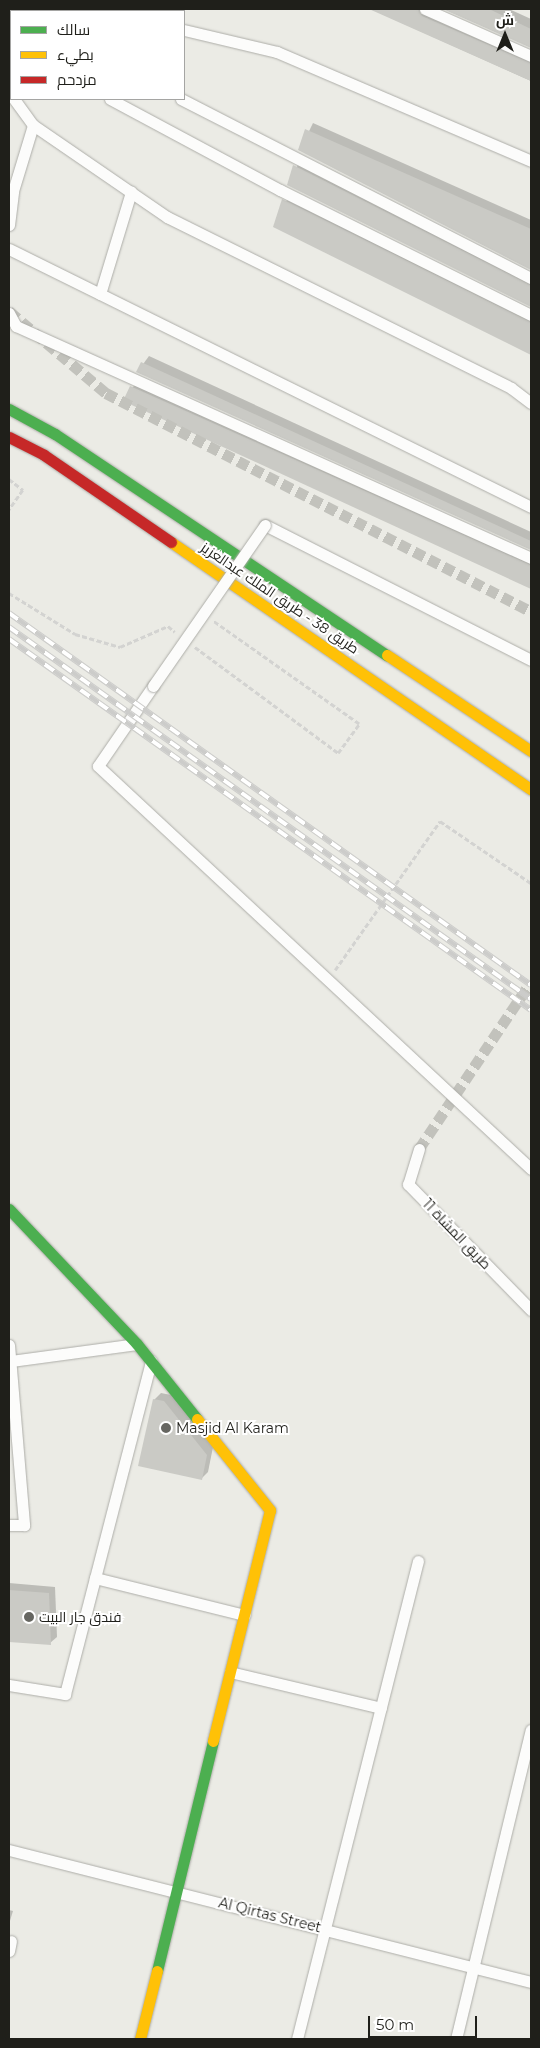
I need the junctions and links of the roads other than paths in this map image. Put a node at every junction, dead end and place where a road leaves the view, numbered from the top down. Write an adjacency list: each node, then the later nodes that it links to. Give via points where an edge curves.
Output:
1 (425, 9): 3 (street)
2 (185, 30): 8 (street, via 276,52)
3 (531, 56)
4 (15, 100): 7 (street)
5 (112, 100): 15 (street, via 280,190)
6 (183, 100): 12 (street, via 308,167)
7 (33, 125): 9 (street); 10 (street, via 13,191)
8 (531, 161)
9 (131, 192): 13 (street); 16 (street, via 167,217 502,383)
10 (9, 225)
11 (9, 249): 13 (street)
12 (531, 278)
13 (100, 294): 19 (street)
14 (9, 313): 20 (street, via 16,326)
15 (531, 315)
16 (531, 403)
17 (9, 409): 22 (main road, طريق 38 - طريق الملك عبدالعزيز, via 56,434)
18 (9, 437): 23 (main road, طريق 38 - طريق الملك عبدالعزيز, via 44,455)
19 (531, 507)
20 (531, 558)
21 (531, 660): 25 (street, bridge, via 265,525 98,766)
22 (531, 751)
23 (531, 789)
24 (419, 1149): 27 (street, طريق المشاة 11, via 408,1184)
25 (531, 1169)
26 (9, 1209): 28 (main road)
27 (531, 1310)
28 (137, 1344): 30 (street); 31 (main road)
29 (9, 1345): 30 (street)
30 (11, 1360): 32 (street, via 24,1524)
31 (151, 1361): 34 (street); 35 (main road, via 270,1510)
32 (9, 1525)
33 (418, 1561): 38 (street)
34 (95, 1578): 35 (street); 37 (street, via 65,1694)
35 (244, 1614): 36 (main road)
36 (230, 1672): 38 (street); 41 (main road)
37 (9, 1685)
38 (380, 1708): 42 (street)
39 (531, 1730): 43 (street)
40 (9, 1850): 41 (street, Al Qirtas Street)
41 (176, 1891): 42 (street, Al Qirtas Street); 45 (main road)
42 (325, 1928): 43 (street, Al Qirtas Street); 46 (street)
43 (474, 1966): 44 (street, Al Qirtas Street); 47 (street)
44 (531, 1982)
45 (140, 2039)
46 (297, 2039)
47 (456, 2039)

